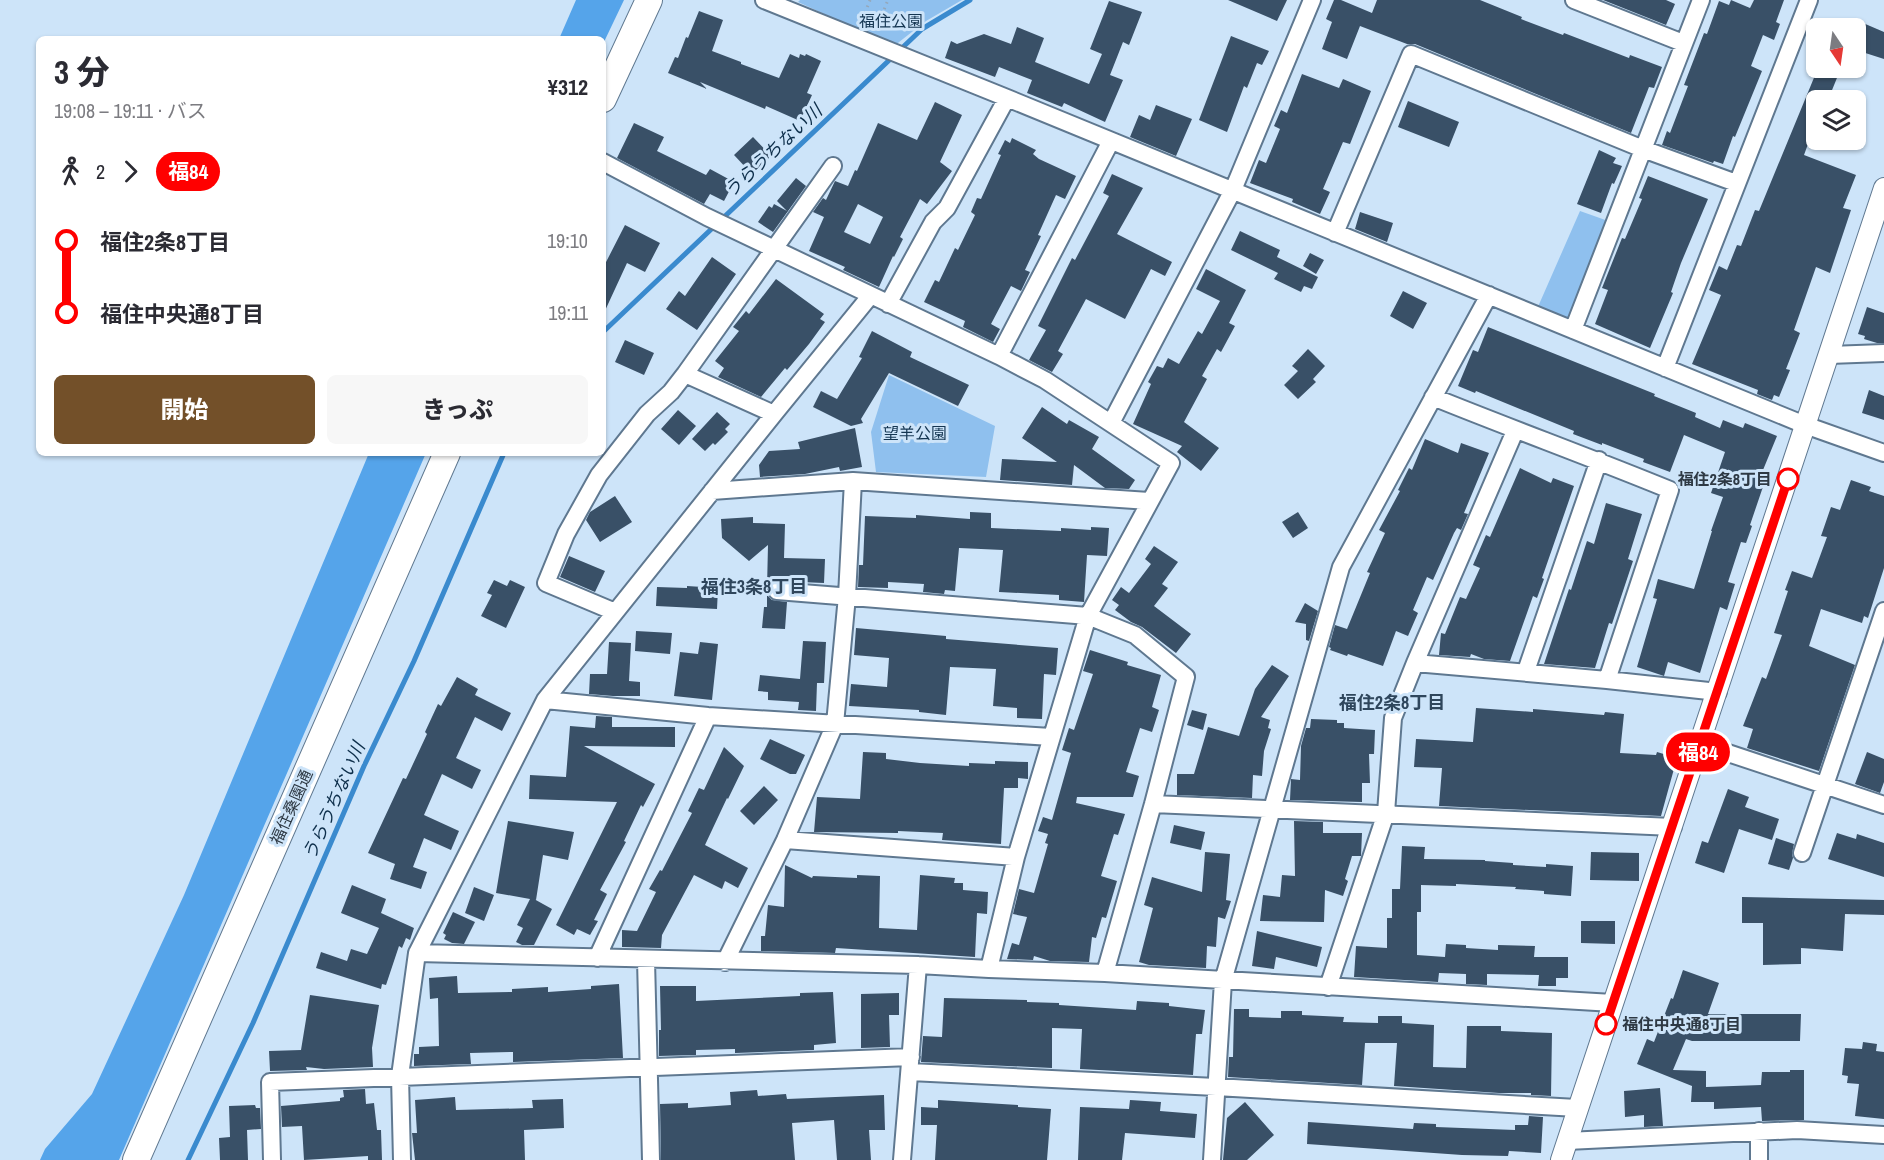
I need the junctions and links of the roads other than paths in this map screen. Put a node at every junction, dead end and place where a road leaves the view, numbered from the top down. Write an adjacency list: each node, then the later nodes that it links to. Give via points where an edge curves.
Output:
1 (648, 0): 8 (main road)
2 (765, 0): 9 (street)
3 (1312, 0): 16 (street)
4 (1574, 0): 7 (street)
5 (1701, 0): 7 (street)
6 (1809, 0): 14 (street)
7 (1683, 43): 11 (street)
8 (606, 92)
9 (1007, 98): 10 (street); 21 (street, via 947,208 933,222)
10 (1111, 141): 16 (street); 25 (street)
11 (1643, 149): 14 (street); 17 (street, via 1411,54); 22 (street)
12 (606, 164): 18 (street)
13 (833, 166): 18 (street)
14 (1737, 183): 26 (street)
15 (1884, 188): 24 (street)
16 (1233, 190): 17 (street); 30 (street)
17 (1335, 233): 19 (street)
18 (774, 248): 20 (street); 27 (street)
19 (1489, 295): 22 (street); 28 (street)
20 (871, 296): 21 (street); 29 (street)
21 (888, 304): 25 (street)
22 (1573, 330): 26 (street)
23 (1884, 353): 24 (street)
24 (1829, 355): 31 (street)
25 (999, 356): 30 (street, via 1045,380)
26 (1665, 368): 31 (street)
27 (685, 374): 29 (street); 42 (street, via 647,414 599,475 566,534 546,583)
28 (1433, 397): 32 (street); 56 (street, via 1341,567)
29 (774, 414): 37 (street)
30 (1111, 423): 38 (street, via 1171,463)
31 (1805, 426): 33 (street); 47 (street)
32 (1515, 431): 35 (street); 44 (street)
33 (1884, 453)
34 (446, 456): 80 (main road, 福住桑園通)
35 (1599, 460): 45 (street); 46 (street, via 1670,490)
36 (853, 481): 37 (street); 38 (street); 40 (street)
37 (712, 491): 42 (street)
38 (1149, 501): 43 (street)
39 (777, 591): 40 (street)
40 (847, 596): 43 (street); 50 (street)
41 (1884, 611): 53 (street)
42 (615, 612): 48 (street)
43 (1088, 616): 51 (street); 54 (street, via 1135,635 1186,677)
44 (1415, 663): 45 (street); 57 (street, via 1393,718)
45 (1526, 672): 46 (street)
46 (1607, 680): 47 (street)
47 (1718, 692): 52 (street)
48 (545, 700): 49 (street); 62 (street)
49 (708, 716): 50 (street); 63 (street)
50 (835, 724): 51 (street); 59 (street)
51 (1051, 737): 61 (street)
52 (1701, 744): 53 (street); 58 (street)
53 (1825, 785): 55 (street); 60 (street)
54 (1153, 804): 56 (street); 68 (street)
55 (1884, 805)
56 (1270, 811): 57 (street); 69 (street)
57 (1386, 813): 58 (street); 70 (street)
58 (1673, 826): 71 (street)
59 (786, 840): 61 (street); 65 (street)
60 (1802, 853)
61 (1016, 858): 67 (street)
62 (417, 953): 63 (street); 74 (street)
63 (597, 958): 64 (street)
64 (646, 960): 65 (street); 73 (street)
65 (724, 962): 66 (street)
66 (918, 965): 67 (street); 72 (street)
67 (989, 969): 68 (street)
68 (1105, 973): 69 (street)
69 (1223, 981): 70 (street); 75 (street)
70 (1328, 987): 71 (street)
71 (1613, 1003): 76 (street)
72 (910, 1065): 73 (street); 75 (street); 84 (street)
73 (649, 1069): 74 (street); 83 (street)
74 (400, 1076): 81 (street, via 270,1082); 82 (street)
75 (1216, 1086): 76 (street); 85 (street)
76 (1577, 1108): 79 (street)
77 (1759, 1131): 78 (street); 79 (street); 87 (street)
78 (1884, 1135)
79 (1567, 1141): 86 (street)
80 (136, 1160)
81 (272, 1160)
82 (402, 1160)
83 (651, 1160)
84 (902, 1160)
85 (1212, 1160)
86 (1561, 1160)
87 (1759, 1160)

